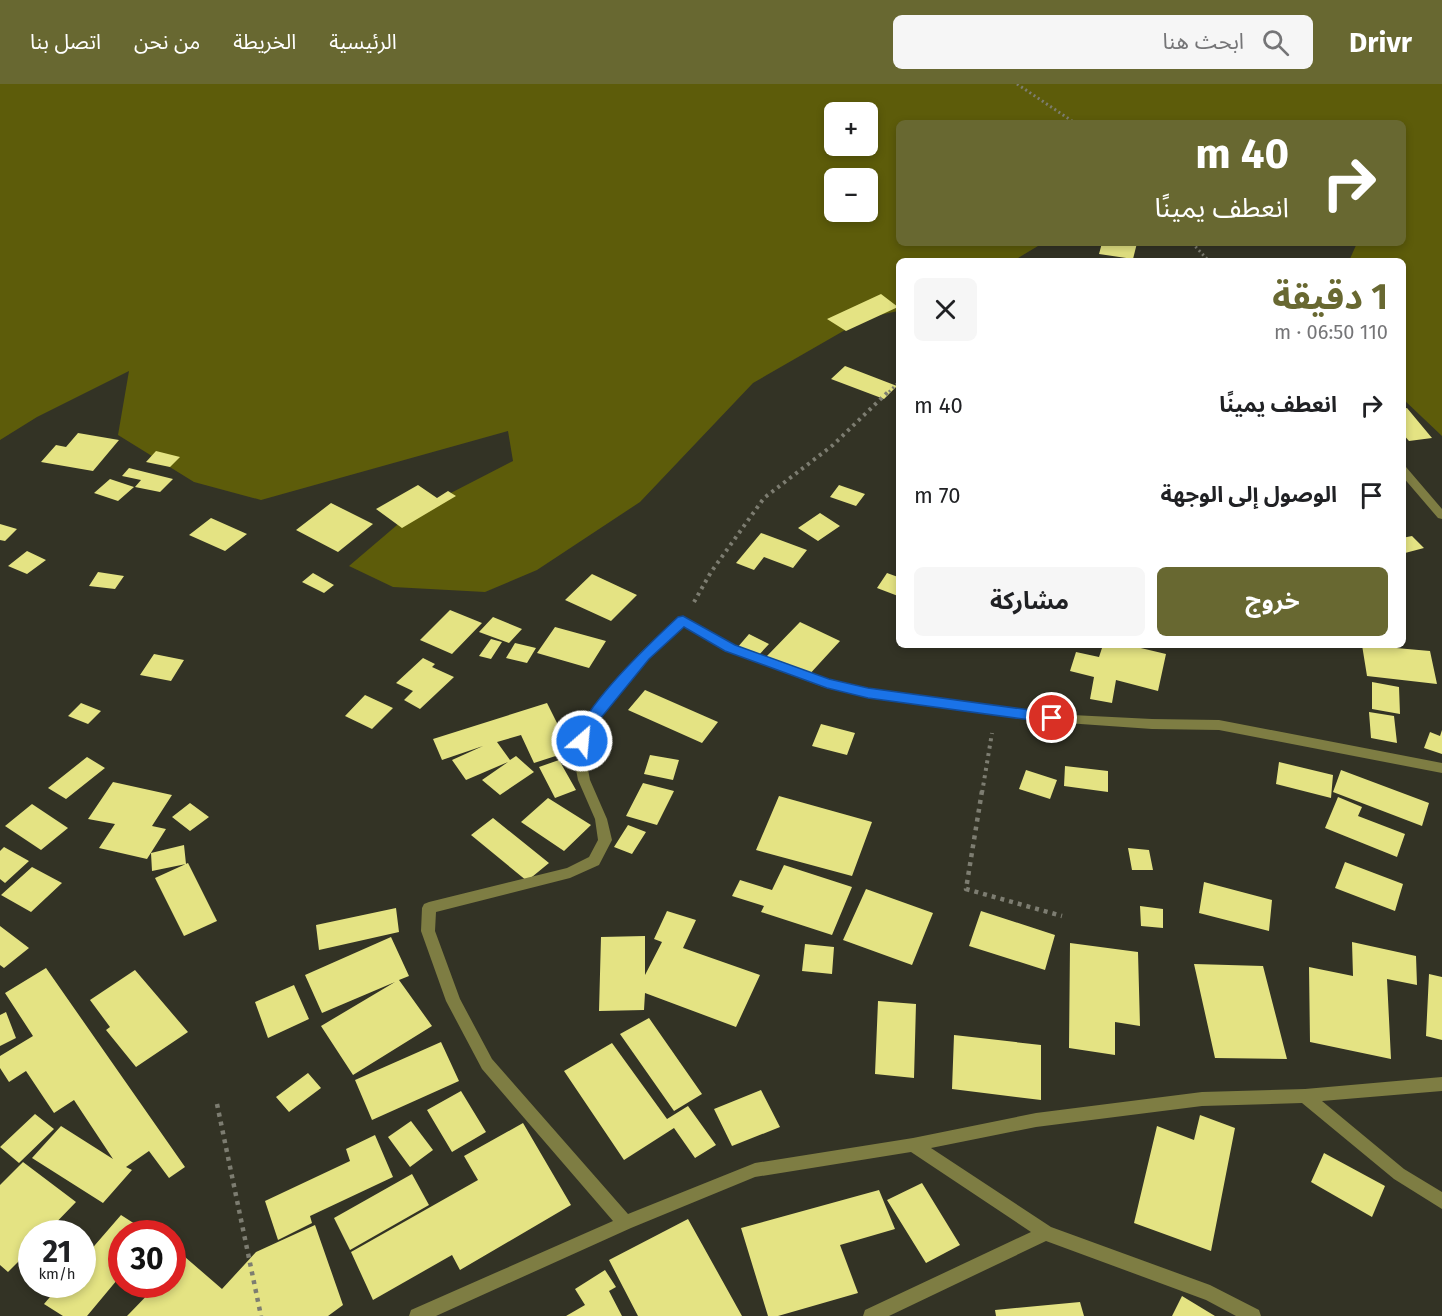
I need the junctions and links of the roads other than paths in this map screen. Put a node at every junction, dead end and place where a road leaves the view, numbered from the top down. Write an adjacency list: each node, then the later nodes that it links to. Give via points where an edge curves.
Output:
1 (1406, 474): 2 (street)
2 (1442, 516)
3 (1442, 768): 8 (street, via 1218,725 1052,718 868,693 827,684 730,648 683,620 644,656 585,729 579,754 605,840 594,861 570,873 429,908 428,931 453,1002 487,1064)
4 (1442, 1084): 5 (street)
5 (1305, 1096): 6 (street, via 1202,1099 1036,1120); 7 (street, via 1399,1174)
6 (913, 1145): 8 (street, via 755,1170); 9 (street)
7 (1442, 1201)
8 (625, 1223): 10 (street)
9 (1046, 1233): 11 (street); 12 (street, via 1210,1293)
10 (417, 1316)
11 (871, 1316)
12 (1253, 1316)

